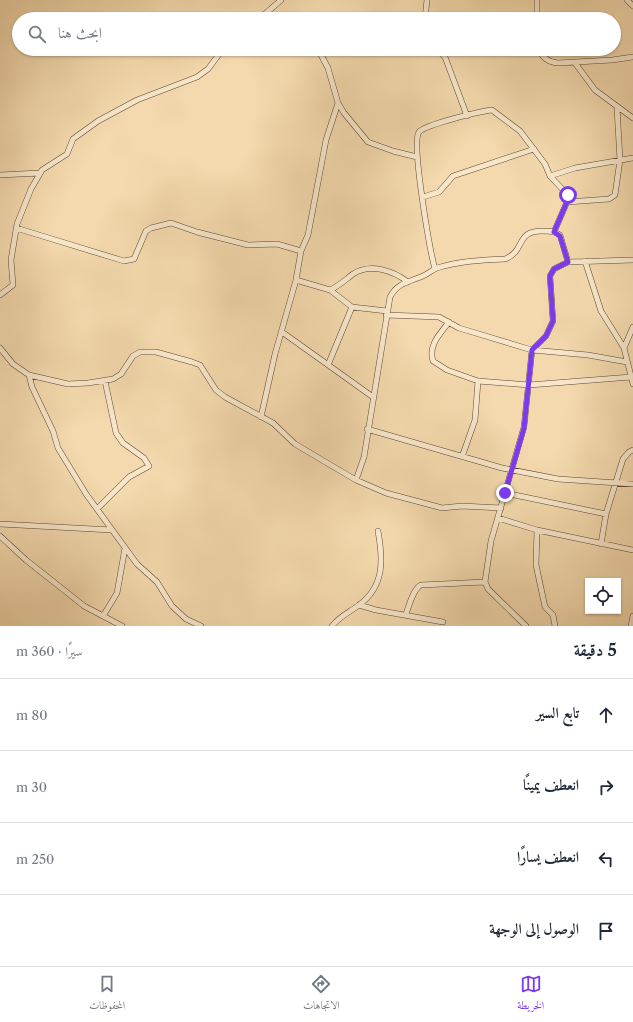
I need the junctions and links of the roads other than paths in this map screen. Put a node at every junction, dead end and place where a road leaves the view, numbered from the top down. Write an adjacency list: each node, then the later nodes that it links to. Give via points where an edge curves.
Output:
1 (281, 0): 6 (street)
2 (427, 0): 7 (street)
3 (536, 0): 8 (street)
4 (627, 0): 5 (street)
5 (633, 6)
6 (268, 12)
7 (426, 12)
8 (537, 12)
9 (218, 56): 23 (street, via 208,69 196,77 137,100 81,132 74,139 67,154)
10 (322, 56): 15 (street, via 328,68)
11 (444, 56): 17 (street)
12 (542, 56): 14 (street, via 551,62)
13 (633, 57): 14 (street)
14 (575, 63): 16 (street, via 595,90)
15 (338, 103): 20 (street, via 368,142); 30 (street, via 326,140 308,235)
16 (617, 108): 18 (street); 22 (street)
17 (466, 116): 19 (street, via 492,110 520,131); 20 (street, via 420,130)
18 (633, 118)
19 (534, 148): 25 (street); 26 (street, via 453,176 438,192)
20 (417, 157): 26 (street)
21 (633, 158): 22 (street)
22 (620, 160): 25 (street, via 575,168); 27 (street, via 613,198)
23 (40, 173): 24 (street); 28 (street, via 31,188)
24 (0, 175)
25 (550, 176): 27 (street, via 568,195)
26 (423, 197): 34 (street)
27 (567, 202): 29 (street)
28 (16, 228): 30 (street, via 124,261 134,259 146,231 171,223 248,245 276,244); 38 (street, via 11,260 13,285)
29 (554, 232): 33 (street, via 560,236); 34 (street, via 527,233 515,253 505,259 465,261)
30 (300, 251): 35 (street)
31 (633, 260): 32 (street)
32 (585, 261): 33 (street); 45 (street, via 601,311)
33 (568, 262): 46 (street, via 552,272 553,321 546,336)
34 (435, 268): 36 (street)
35 (296, 280): 37 (street); 43 (street)
36 (408, 282): 37 (street, via 378,268 365,268); 40 (street, via 394,290)
37 (330, 290): 39 (street)
38 (0, 295)
39 (352, 307): 40 (street); 48 (street)
40 (387, 313): 41 (street, via 435,316); 55 (street)
41 (449, 322): 46 (street, via 459,328); 52 (street, via 433,345 433,361 447,370)
42 (633, 327): 45 (street)
43 (282, 332): 48 (street); 56 (street)
44 (0, 348): 49 (street, via 13,364)
45 (624, 348): 47 (street)
46 (532, 350): 47 (street, via 588,355); 54 (street)
47 (626, 362): 50 (street)
48 (328, 365): 55 (street)
49 (29, 375): 51 (street, via 68,384); 66 (street, via 58,448)
50 (631, 377): 53 (street); 54 (street)
51 (105, 381): 56 (street, via 121,374 140,352 156,352 200,364 216,390 242,408); 66 (street, via 116,432 122,443 144,458 149,466 129,477)
52 (478, 381): 54 (street); 59 (street, via 475,420)
53 (633, 384)
54 (529, 385): 60 (street, via 524,428)
55 (372, 398): 57 (street)
56 (261, 417): 61 (street, via 286,434 295,444)
57 (367, 429): 59 (street); 61 (street, via 364,456)
58 (633, 450): 62 (street, via 626,455)
59 (462, 457): 60 (street)
60 (512, 470): 62 (street, via 558,479); 64 (street)
61 (356, 480): 65 (street, via 386,494 442,508)
62 (616, 483): 63 (street); 67 (street)
63 (633, 484)
64 (505, 493): 65 (street); 67 (street)
65 (501, 508): 68 (street)
66 (97, 509): 70 (street)
67 (606, 514): 74 (street)
68 (498, 518): 71 (street); 77 (street)
69 (0, 524): 70 (street)
70 (112, 530): 75 (street)
71 (537, 530): 74 (street); 87 (street, via 536,565 545,607 553,615)
72 (378, 531): 78 (street, via 382,557 377,585)
73 (0, 536): 80 (street, via 84,606)
74 (601, 544): 76 (street)
75 (125, 548): 80 (street, via 118,593); 84 (street, via 137,564 157,582 180,614)
76 (633, 550)
77 (485, 582): 79 (street, via 421,585 415,591); 86 (street, via 488,589)
78 (359, 605): 79 (street); 85 (street)
79 (406, 614): 82 (street)
80 (103, 616): 83 (street)
81 (633, 616): 88 (street)
82 (443, 622)
83 (122, 626)
84 (201, 626)
85 (332, 626)
86 (526, 626)
87 (555, 626)
88 (631, 626)

